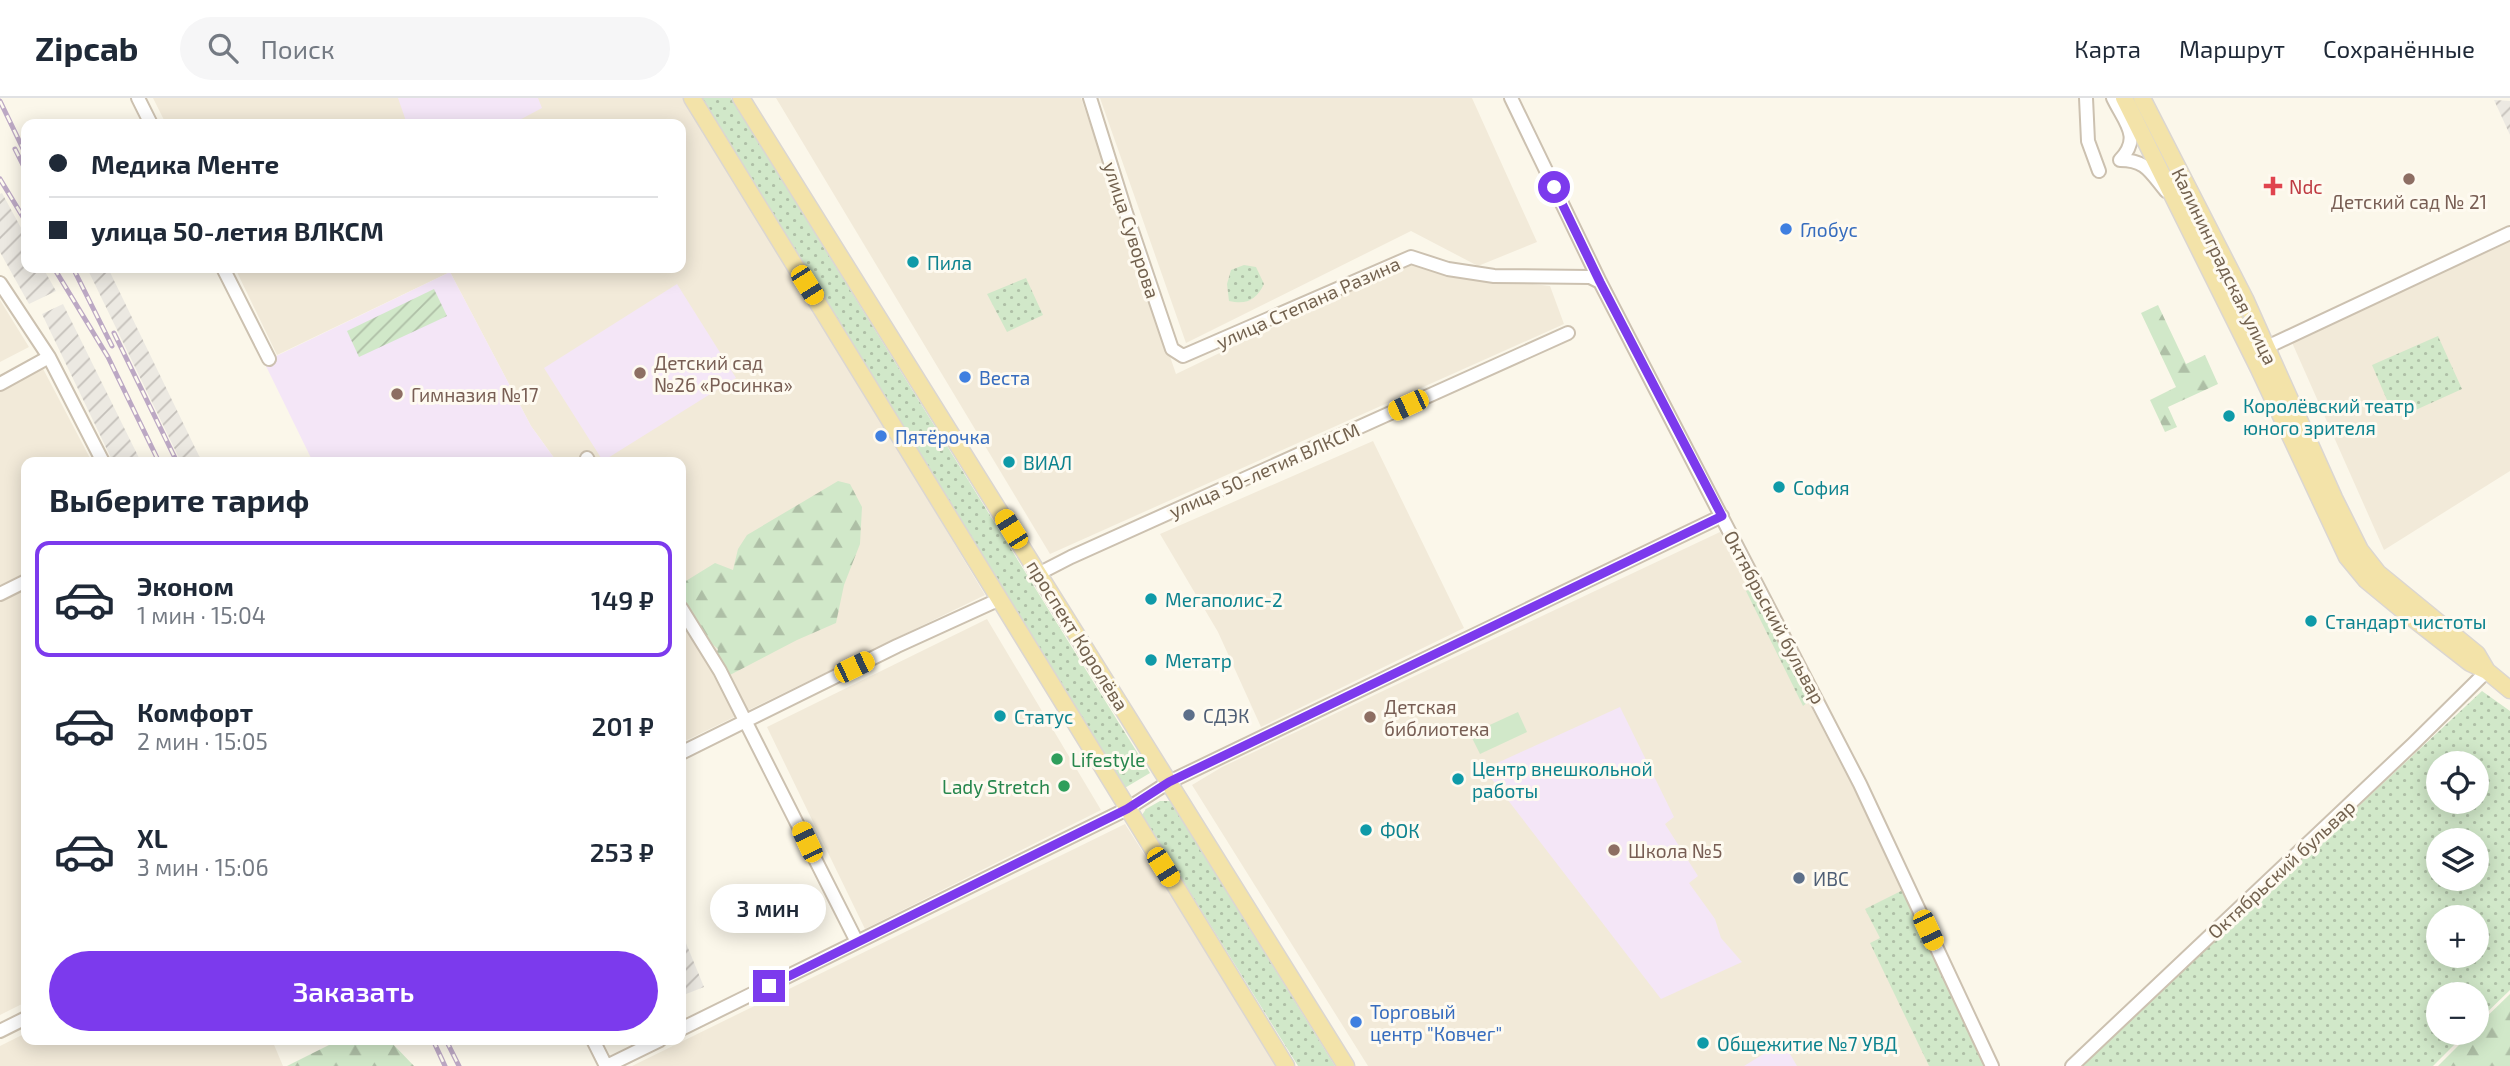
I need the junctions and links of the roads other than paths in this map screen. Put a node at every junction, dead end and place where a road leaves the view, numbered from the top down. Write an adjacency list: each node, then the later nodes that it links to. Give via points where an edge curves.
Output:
1 (138, 98): 10 (street)
2 (692, 98): 29 (main road)
3 (741, 98): 26 (main road, проспект Королёва)
4 (1090, 98): 20 (street, улица Суворова, via 1172,349)
5 (1511, 98): 15 (street, Октябрьский бульвар)
6 (2086, 98): 11 (street, via 2088,141)
7 (2113, 98): 12 (street, Калининградская улица, via 2132,142 2120,160 2143,164)
8 (2124, 98): 12 (main road, Калининградская улица)
9 (2142, 98): 18 (main road, Калининградская улица)
10 (148, 119)
11 (2099, 171)
12 (2175, 202): 19 (main road, Калининградская улица)
13 (2510, 233): 18 (street)
14 (226, 273): 22 (street)
15 (1600, 282): 20 (street, улица Степана Разина, via 1590,277 1494,276 1410,257); 25 (street, Октябрьский бульвар)
16 (0, 283): 21 (street)
17 (1568, 333): 26 (street, улица 50-летия ВЛКСМ)
18 (2267, 347): 19 (main road); 31 (main road, Калининградская улица, via 2360,550 2378,573 2477,653)
19 (2252, 355): 31 (main road, Калининградская улица, via 2340,545 2356,569 2470,663)
20 (1183, 356)
21 (49, 357): 23 (street); 24 (street)
22 (269, 359)
23 (0, 384)
24 (100, 457)
25 (1722, 516): 35 (street); 46 (street, Октябрьский бульвар, via 1860,784)
26 (1038, 574): 35 (main road, проспект Королёва)
27 (21, 584): 28 (street)
28 (0, 594)
29 (1000, 599): 33 (street); 36 (main road)
30 (686, 616): 33 (street)
31 (2487, 671): 32 (main road); 47 (street, Октябрьский бульвар)
32 (2510, 690)
33 (745, 720): 34 (street); 37 (street)
34 (686, 750)
35 (1169, 782): 36 (street); 45 (main road, проспект Королёва)
36 (1127, 809): 37 (street); 44 (main road)
37 (857, 942): 39 (street)
38 (21, 1020): 40 (street)
39 (686, 1027)
40 (0, 1031)
41 (596, 1045): 43 (street)
42 (650, 1045): 43 (street)
43 (606, 1066)
44 (1286, 1066)
45 (1346, 1066)
46 (1992, 1066)
47 (2072, 1066)

